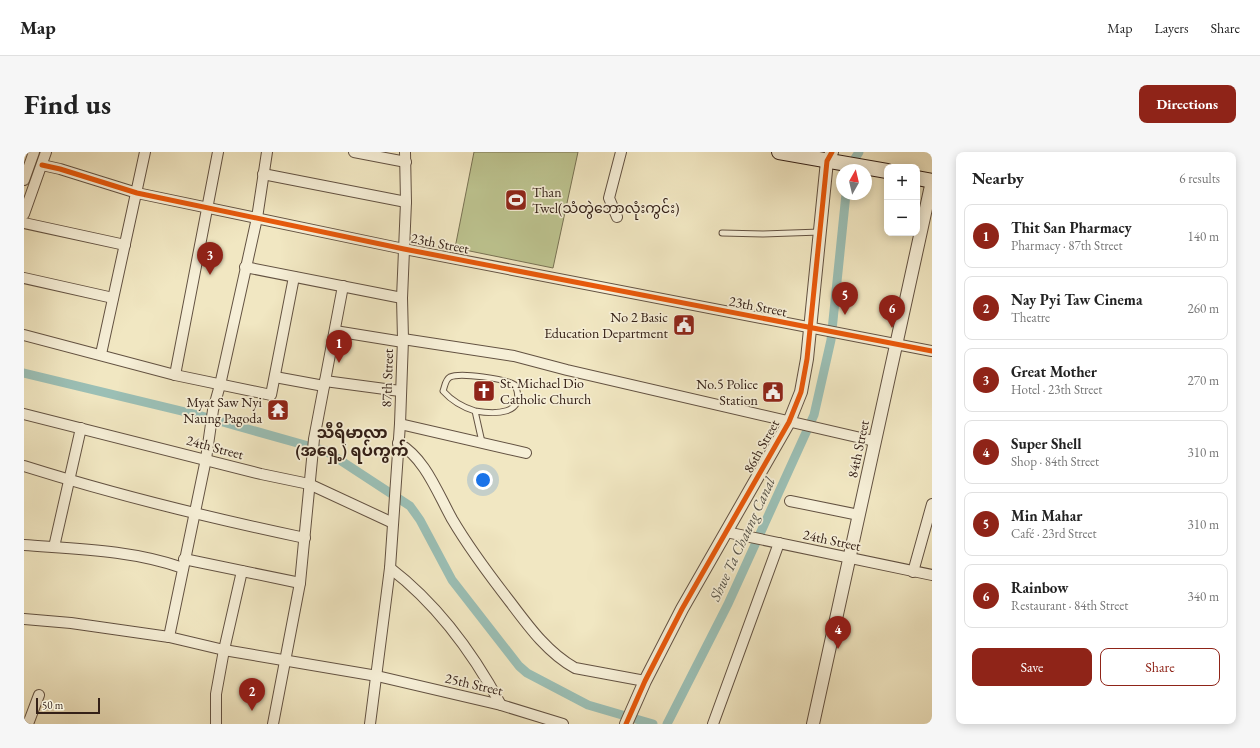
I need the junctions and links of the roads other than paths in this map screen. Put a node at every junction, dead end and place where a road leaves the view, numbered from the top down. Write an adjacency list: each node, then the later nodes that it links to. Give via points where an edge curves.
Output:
1 (34, 152): 16 (street)
2 (46, 152): 12 (street)
3 (145, 152): 17 (street)
4 (218, 152): 19 (street)
5 (267, 152): 14 (street)
6 (354, 152): 11 (street)
7 (405, 152): 11 (street, 87th Street)
8 (621, 152): 21 (street, via 609,198)
9 (779, 152): 10 (main road)
10 (829, 157): 13 (main road, via 848,164); 24 (street, 86th Street)
11 (406, 162): 18 (street, 87th Street)
12 (42, 165): 17 (street, 23th Street); 20 (street)
13 (884, 170)
14 (263, 174): 18 (street); 22 (street)
15 (929, 178): 38 (street, 84th Street)
16 (24, 180)
17 (137, 193): 19 (street, 23th Street); 26 (street)
18 (406, 202): 27 (street, 87th Street)
19 (208, 208): 22 (street, 23th Street); 41 (street)
20 (24, 213)
21 (617, 217)
22 (257, 218): 27 (street, 23th Street); 28 (street)
23 (24, 223): 26 (street)
24 (820, 232): 25 (lane); 34 (street, 86th Street)
25 (722, 233)
26 (125, 245): 32 (street)
27 (404, 248): 33 (street, 87th Street); 34 (street, 23th Street)
28 (246, 267): 29 (street); 44 (street)
29 (294, 276): 31 (street); 42 (street)
30 (24, 278): 32 (street)
31 (343, 286): 33 (street); 35 (street)
32 (113, 298): 40 (street)
33 (402, 298): 37 (street, 87th Street)
34 (810, 328): 38 (street, 23th Street); 48 (street, 86th Street, via 804,379)
35 (335, 331): 37 (street); 43 (street)
36 (24, 335): 40 (street)
37 (403, 341): 45 (street, 87th Street); 48 (street, via 420,340 514,356)
38 (896, 345): 39 (street, 23th Street); 51 (street, 84th Street)
39 (932, 351)
40 (101, 354): 41 (street)
41 (175, 375): 44 (street)
42 (275, 377): 43 (street); 44 (street, via 272,394 268,396)
43 (324, 383): 45 (street); 58 (street)
44 (220, 386): 55 (street, via 213,410)
45 (400, 391): 49 (street, 87th Street)
46 (474, 411): 46 (lane, via 495,414 508,411 516,404 518,393 515,385 465,374 449,378 444,391 461,406); 52 (lane)
47 (24, 414): 50 (street, 24th Street)
48 (789, 422): 51 (street); 64 (street, 86th Street)
49 (400, 424): 52 (street); 53 (street, 87th Street)
50 (81, 428): 55 (street, 24th Street); 57 (street)
51 (874, 441): 62 (street, 84th Street)
52 (482, 442): 54 (street)
53 (398, 443): 63 (street, 87th Street); 81 (street, via 409,449 420,463 452,520 488,574 539,639 575,668)
54 (526, 454)
55 (206, 459): 58 (street, 24th Street); 61 (street)
56 (24, 466): 57 (street)
57 (68, 480): 61 (street); 68 (street)
58 (309, 484): 63 (street, 24th Street); 65 (street)
59 (790, 501): 62 (street)
60 (932, 504): 73 (street)
61 (194, 514): 65 (street); 70 (street)
62 (859, 515): 69 (street, 84th Street)
63 (393, 523): 71 (street, 87th Street)
64 (726, 532): 66 (street, 24th Street); 81 (street, 86th Street)
65 (305, 538): 75 (street)
66 (779, 543): 69 (street, 24th Street); 90 (street)
67 (24, 545): 68 (street)
68 (54, 547): 70 (street)
69 (850, 558): 73 (street, 24th Street); 91 (street, 84th Street)
70 (184, 563): 72 (street); 77 (street)
71 (390, 568): 80 (street, 87th Street); 83 (street, via 408,581 431,604 471,655)
72 (242, 571): 75 (street); 78 (street)
73 (912, 572): 74 (street, 24th Street)
74 (932, 575)
75 (300, 583): 79 (street)
76 (24, 619): 77 (street, 25th Street, via 71,622)
77 (169, 637): 78 (street, 25th Street)
78 (224, 650): 79 (street, 25th Street); 85 (street, via 216,694)
79 (286, 659): 80 (street, 25th Street); 86 (street)
80 (377, 676): 83 (street, 25th Street); 87 (street, 87th Street)
81 (645, 681): 89 (street, 86th Street)
82 (39, 695): 84 (street)
83 (501, 704): 88 (street, 25th Street)
84 (28, 724)
85 (216, 724)
86 (273, 724)
87 (370, 724)
88 (563, 724)
89 (626, 724)
90 (713, 724)
91 (813, 724)

